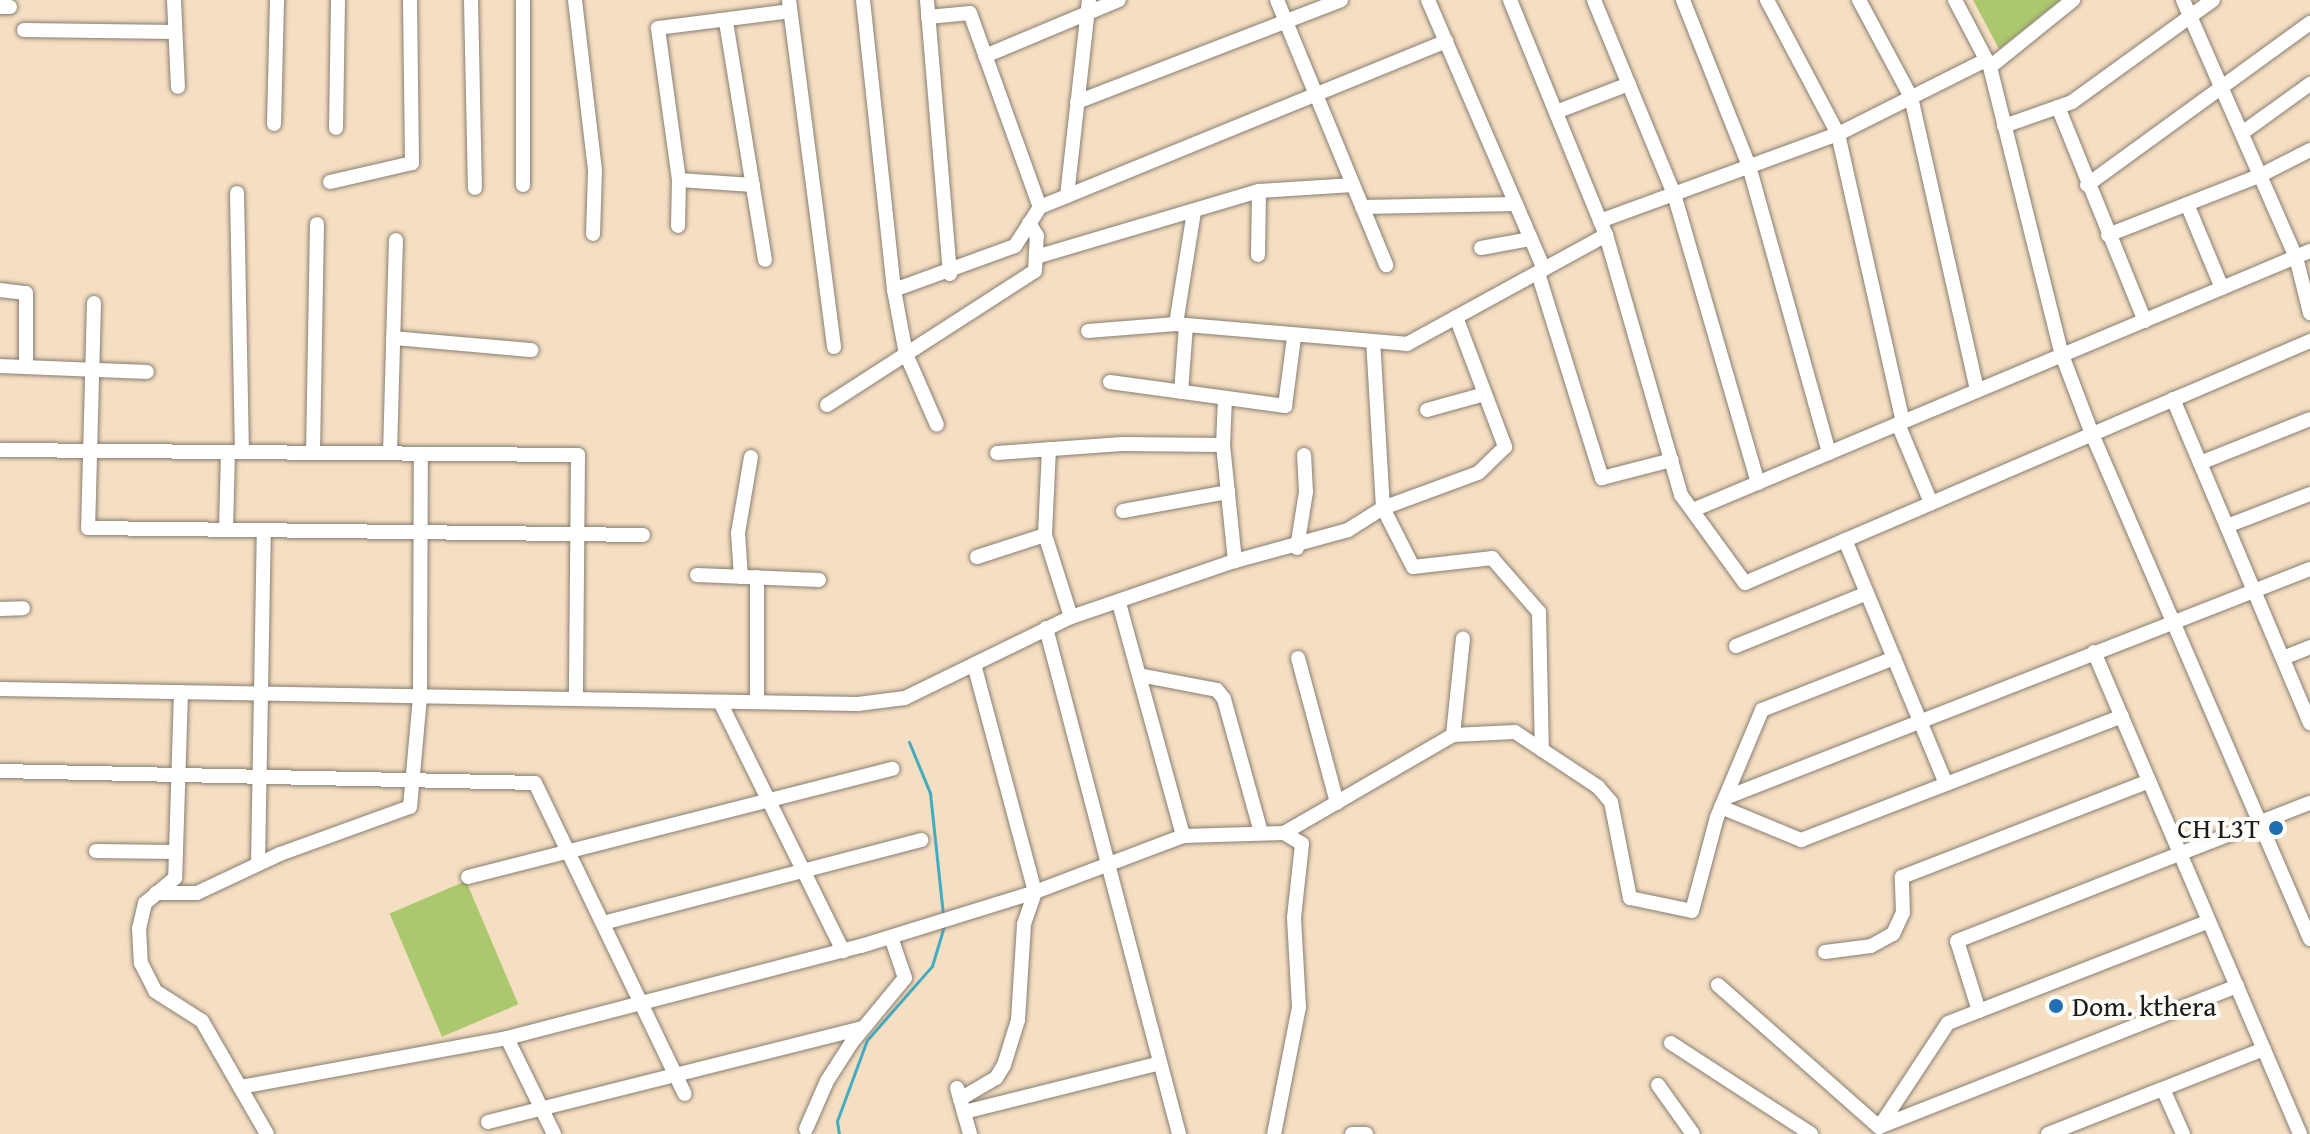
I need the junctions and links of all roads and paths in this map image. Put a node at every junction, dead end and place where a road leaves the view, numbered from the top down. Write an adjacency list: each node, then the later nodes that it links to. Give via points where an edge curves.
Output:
1 (174, 0): 31 (street)
2 (277, 0): 44 (street)
3 (338, 0): 46 (street)
4 (410, 0): 53 (street, via 412,163)
5 (471, 0): 58 (street)
6 (523, 0): 54 (street)
7 (575, 0): 72 (street, via 595,171)
8 (863, 0): 87 (street)
9 (927, 0): 26 (street)
10 (1119, 0): 24 (street)
11 (1277, 0): 27 (street)
12 (1341, 0): 27 (street)
13 (1428, 0): 32 (street)
14 (1510, 0): 43 (street)
15 (1594, 0): 35 (street)
16 (1683, 0): 50 (street)
17 (1767, 0): 48 (street)
18 (1859, 0): 40 (street)
19 (1955, 0): 34 (street)
20 (2073, 0): 34 (street)
21 (2183, 0): 25 (street)
22 (2213, 0): 25 (street)
23 (790, 6): 28 (street); 98 (street)
24 (1088, 7): 33 (street); 41 (street)
25 (2190, 16): 38 (street); 42 (street)
26 (928, 17): 33 (street, via 970,13); 84 (street)
27 (1286, 21): 39 (street); 41 (street)
28 (726, 22): 52 (street, via 658,28); 55 (street)
29 (2310, 23): 38 (street)
30 (24, 30): 31 (street)
31 (175, 32): 37 (street)
32 (1446, 41): 39 (street); 63 (street)
33 (985, 56): 65 (street)
34 (1988, 64): 40 (street); 45 (street)
35 (1629, 84): 43 (street); 61 (street)
36 (2310, 84): 47 (street)
37 (178, 87)
38 (2223, 88): 47 (street); 57 (street)
39 (1316, 94): 56 (street); 62 (street)
40 (1911, 97): 48 (street); 107 (street)
41 (1077, 102): 62 (street)
42 (2058, 107): 45 (street); 57 (street)
43 (1556, 112): 71 (street)
44 (274, 124)
45 (2004, 126): 101 (street)
46 (336, 128)
47 (2242, 133): 51 (street)
48 (1838, 134): 50 (street); 115 (street)
49 (2310, 150): 51 (street)
50 (1749, 166): 61 (street); 126 (street)
51 (2261, 175): 64 (street); 80 (street)
52 (679, 180): 55 (street); 70 (street)
53 (330, 182)
54 (523, 185)
55 (753, 185): 81 (street)
56 (1353, 185): 59 (street); 66 (street)
57 (2087, 185): 73 (street)
58 (475, 188)
59 (1259, 191): 67 (street); 78 (street)
60 (237, 193): 122 (street)
61 (1674, 194): 71 (street); 132 (street)
62 (1067, 196): 65 (street)
63 (1516, 204): 66 (street); 74 (street)
64 (2187, 204): 73 (street); 85 (street)
65 (1040, 207): 68 (street)
66 (1362, 207): 82 (street)
67 (1194, 211): 79 (street); 92 (street)
68 (1029, 223): 79 (street, via 1037,236); 84 (street, via 1015,246)
69 (317, 224): 123 (street)
70 (678, 226)
71 (1603, 228): 83 (street); 130 (street)
72 (593, 234)
73 (2108, 235): 91 (street)
74 (1531, 239): 76 (street); 83 (street)
75 (396, 240): 94 (street)
76 (1481, 248)
77 (2310, 251): 80 (street)
78 (1258, 255)
79 (1036, 257): 100 (street, via 1035,271)
80 (2296, 257): 85 (street); 89 (street)
81 (765, 260)
82 (1386, 265)
83 (1541, 271): 90 (street); 130 (street, via 1602,478)
84 (950, 274): 87 (street)
85 (2222, 288): 91 (street)
86 (0, 290): 103 (street, via 26,293)
87 (894, 290): 100 (street)
88 (94, 303): 104 (street)
89 (2310, 313)
90 (1456, 317): 97 (street, via 1407,344); 109 (street)
91 (2145, 321): 101 (street)
92 (1181, 324): 93 (street); 95 (street); 108 (street)
93 (1088, 331)
94 (393, 338): 99 (street); 124 (street)
95 (1294, 338): 97 (street); 110 (street, via 1285,406)
96 (2310, 341): 111 (street)
97 (1373, 342): 136 (street)
98 (834, 347)
99 (531, 350)
100 (906, 354): 112 (street); 116 (street)
101 (2062, 355): 107 (street); 117 (street)
102 (0, 366): 103 (street)
103 (26, 367): 104 (street)
104 (92, 370): 105 (street); 121 (street)
105 (147, 372)
106 (1110, 382): 108 (street)
107 (1977, 391): 115 (street)
108 (1181, 392): 110 (street)
109 (1485, 394): 113 (street); 136 (street, via 1505,447 1496,460 1478,473)
110 (1225, 398): 118 (street)
111 (2173, 399): 117 (street); 131 (street)
112 (827, 405)
113 (1427, 410)
114 (2310, 419): 131 (street)
115 (1901, 423): 126 (street); 135 (street)
116 (937, 425)
117 (2092, 434): 135 (street); 161 (street)
118 (1223, 445): 119 (street); 133 (street)
119 (1049, 449): 125 (street); 145 (street)
120 (0, 450): 121 (street)
121 (90, 450): 122 (street); 140 (street, via 88,528)
122 (235, 452): 123 (street); 140 (street)
123 (313, 453): 124 (street)
124 (390, 453): 127 (street)
125 (997, 453)
126 (1829, 453): 132 (street)
127 (421, 454): 142 (street); 143 (street, via 578,455)
128 (1304, 455): 147 (street, via 1306,492)
129 (751, 457): 152 (street, via 738,533)
130 (1672, 460): 137 (street, via 1681,495)
131 (2200, 463): 139 (street)
132 (1758, 483): 137 (street)
133 (1228, 492): 138 (street); 149 (street)
134 (2310, 494): 139 (street)
135 (1931, 503): 146 (street)
136 (1383, 508): 147 (street, via 1348,530); 183 (street, via 1413,567 1492,558 1539,612)
137 (1693, 510): 146 (street, via 1745,583)
138 (1123, 511)
139 (2227, 526): 155 (street)
140 (226, 529): 141 (street)
141 (264, 530): 142 (street); 174 (street)
142 (421, 532): 143 (street); 175 (street)
143 (578, 534): 144 (street); 176 (street)
144 (643, 535)
145 (1045, 535): 148 (street); 160 (street)
146 (1845, 540): 156 (street)
147 (1297, 548): 149 (street)
148 (977, 557)
149 (1235, 561): 157 (street)
150 (2310, 569): 155 (street)
151 (697, 575): 152 (street)
152 (741, 577): 153 (street)
153 (757, 577): 154 (street); 178 (street)
154 (819, 580)
155 (2254, 589): 161 (street); 169 (street)
156 (1867, 593): 164 (street); 168 (street)
157 (1119, 603): 160 (street); 171 (street)
158 (23, 608): 159 (street)
159 (0, 609)
160 (1071, 617): 162 (street)
161 (2173, 621): 166 (street); 195 (street)
162 (1046, 628): 170 (street); 205 (street)
163 (1463, 639): 182 (street)
164 (1736, 646)
165 (2310, 647): 169 (street)
166 (2094, 652): 179 (street); 181 (street)
167 (1298, 658): 193 (street)
168 (1894, 658): 181 (street); 192 (street, via 1762,710)
169 (2283, 658): 180 (street)
170 (974, 665): 178 (street, via 905,698 858,704); 208 (street)
171 (1139, 675): 196 (street, via 1217,690 1224,699); 198 (street)
172 (0, 689): 173 (street)
173 (181, 692): 174 (street); 186 (street)
174 (261, 694): 175 (street); 187 (street)
175 (420, 697): 176 (street); 188 (street)
176 (576, 699): 177 (street)
177 (720, 702): 178 (street); 191 (street)
178 (757, 702)
179 (2122, 716): 189 (street); 190 (street)
180 (2309, 718)
181 (1920, 721): 190 (street); 192 (street)
182 (1453, 735): 183 (street, via 1515,732); 193 (street)
183 (1542, 750): 192 (street, via 1598,787 1611,802 1630,898 1692,911)
184 (892, 769): 191 (street)
185 (0, 771): 186 (street)
186 (178, 775): 187 (street); 202 (street)
187 (260, 777): 188 (street); 204 (street)
188 (413, 780): 201 (street, via 535,783); 204 (street, via 410,807)
189 (2149, 781): 203 (street); 215 (street, via 1902,877 1903,913 1893,934 1871,946)
190 (1946, 784): 192 (street, via 1801,840)
191 (769, 800): 201 (street); 206 (street)
192 (1723, 802)
193 (1337, 803): 197 (street)
194 (2310, 803): 195 (street)
195 (2260, 823): 203 (street); 213 (street)
196 (1261, 832): 197 (street); 198 (street)
197 (1284, 833): 241 (street, via 1302,844 1294,918 1299,1007)
198 (1183, 836): 205 (street)
199 (921, 840): 206 (street)
200 (96, 851): 202 (street)
201 (568, 851): 207 (street); 211 (street)
202 (176, 852): 209 (street, via 175,878)
203 (2181, 854): 210 (street); 219 (street, via 1957,941)
204 (258, 864): 209 (street, via 197,893)
205 (1109, 864): 208 (street); 224 (street)
206 (803, 870): 211 (street); 214 (street)
207 (468, 877)
208 (1035, 892): 212 (street); 230 (street, via 1024,924 1018,1020 1004,1065 996,1078)
209 (156, 893): 227 (street, via 145,903 139,928 145,979 202,1021)
210 (2209, 921): 217 (street); 219 (street)
211 (603, 923): 218 (street)
212 (891, 937): 214 (street); 220 (street, via 905,978)
213 (2310, 939)
214 (843, 951): 218 (street)
215 (1825, 952)
216 (1718, 985): 234 (street)
217 (2237, 986): 223 (street); 234 (street)
218 (642, 1003): 221 (street); 225 (street)
219 (1979, 1011): 234 (street, via 1948,1023)
220 (862, 1028): 225 (street); 233 (street, via 827,1081)
221 (507, 1038): 227 (street); 231 (street)
222 (1671, 1043): 245 (street)
223 (2264, 1049): 228 (street); 236 (street)
224 (1160, 1063): 230 (street); 240 (street)
225 (676, 1075): 229 (street); 231 (street)
226 (1658, 1085): 244 (street)
227 (240, 1087): 237 (street)
228 (2163, 1089): 235 (street); 247 (street)
229 (685, 1094)
230 (960, 1100): 239 (street)
231 (542, 1108): 232 (street); 238 (street)
232 (488, 1122)
233 (806, 1129)
234 (1877, 1130)
235 (2064, 1131): 246 (street)
236 (2300, 1132)
237 (267, 1134)
238 (554, 1134)
239 (970, 1134)
240 (1179, 1134)
241 (1274, 1134)
242 (1352, 1134): 243 (street)
243 (1366, 1134)
244 (1693, 1134)
245 (1811, 1134)
246 (2048, 1134)
247 (2183, 1134)

